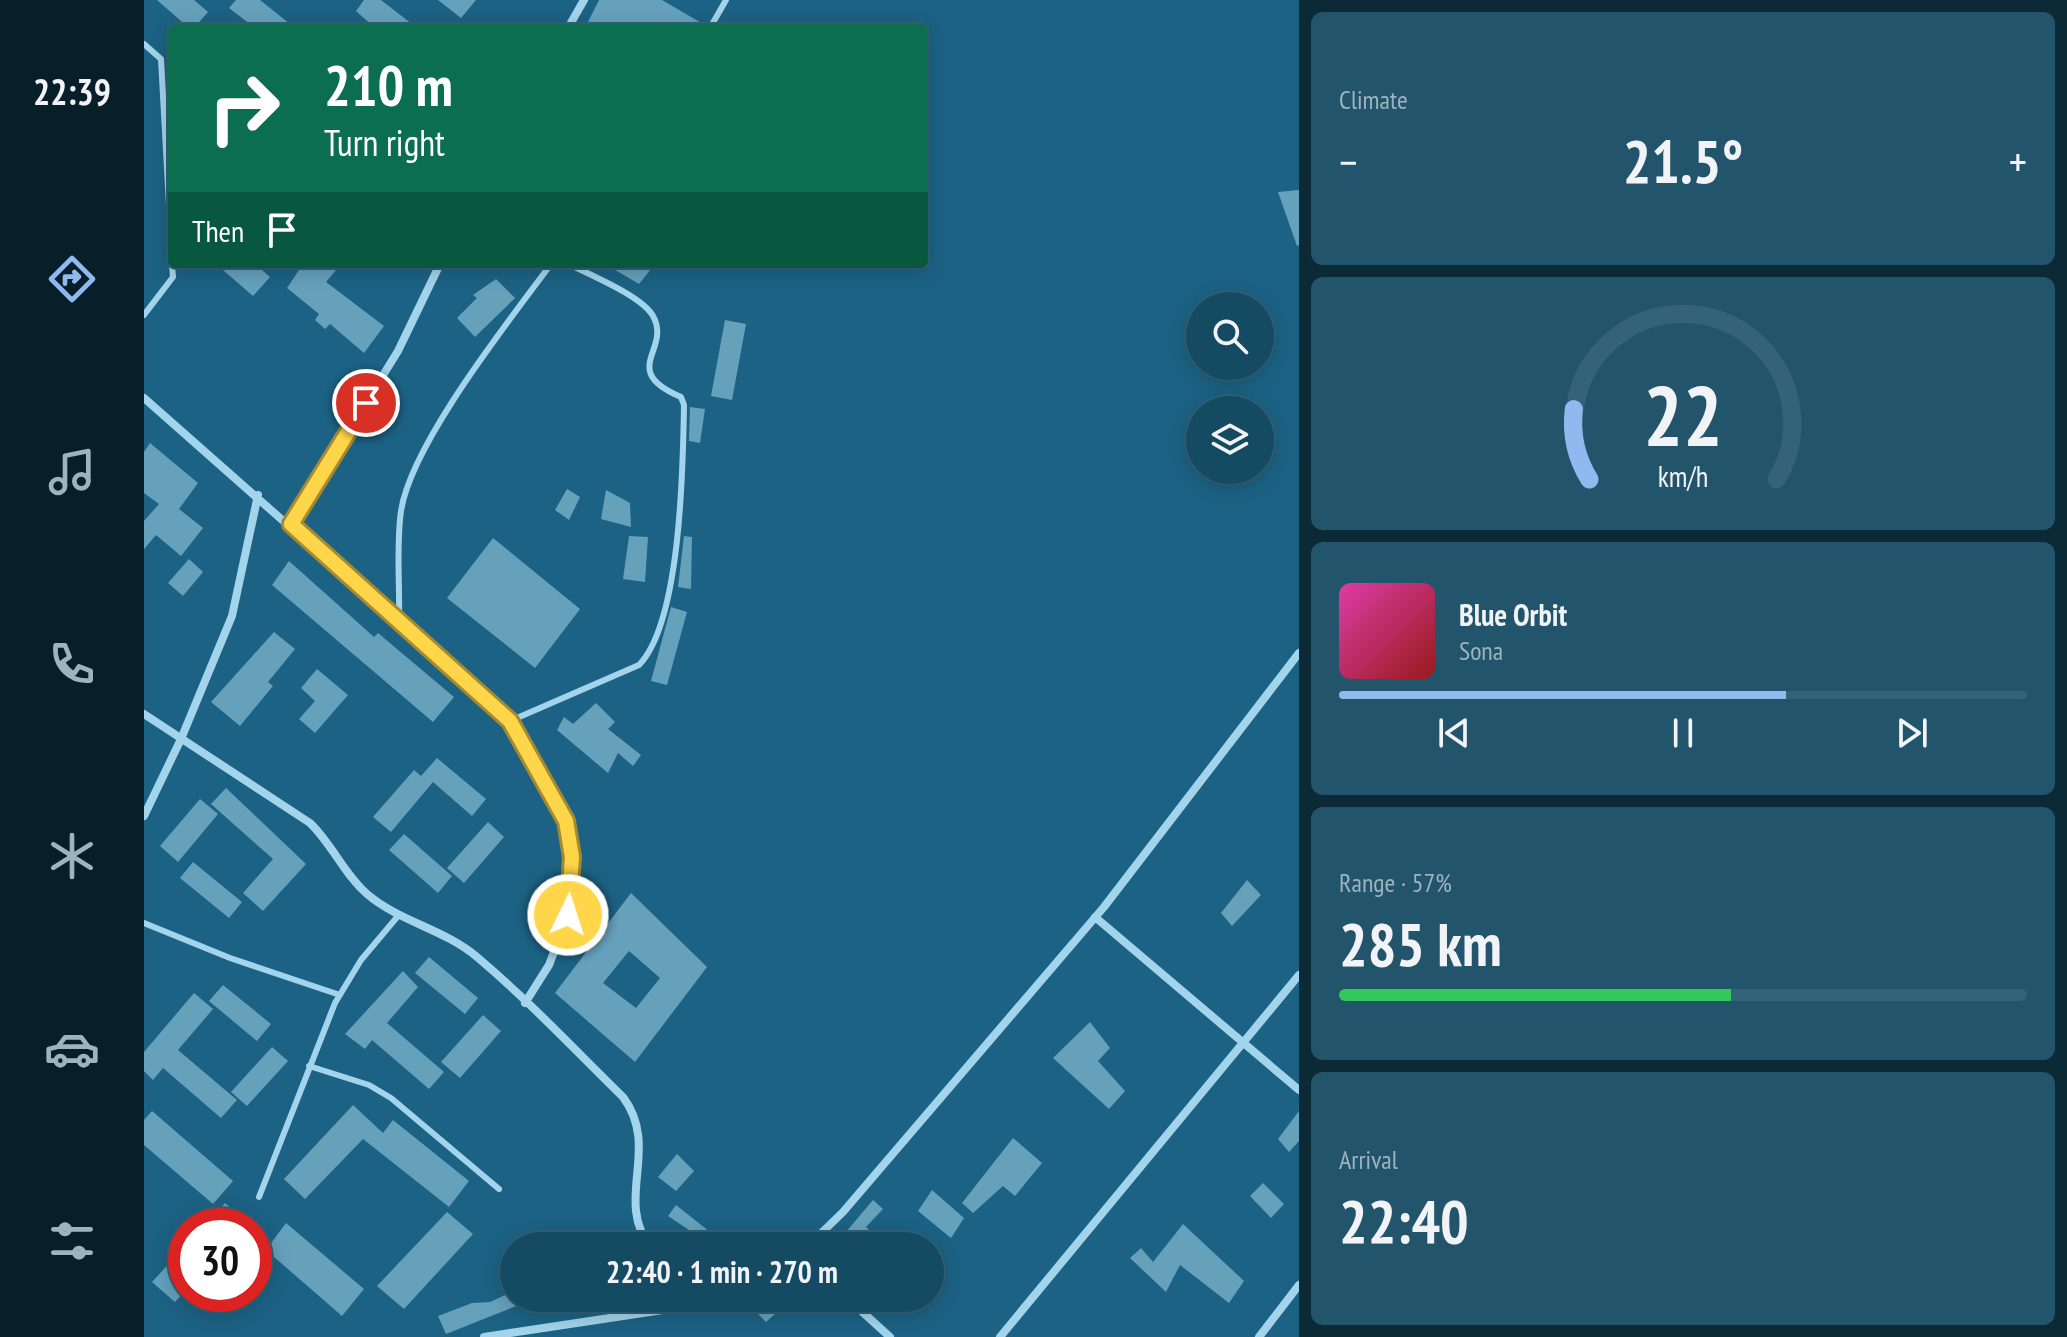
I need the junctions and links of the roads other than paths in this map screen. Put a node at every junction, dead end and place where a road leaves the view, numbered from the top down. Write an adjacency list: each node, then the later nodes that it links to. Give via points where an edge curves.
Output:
1 (584, 0): 3 (street)
2 (726, 0): 4 (lane)
3 (570, 24)
4 (712, 24)
5 (144, 44): 6 (lane, via 161,59)
6 (168, 188)
7 (172, 268): 11 (lane, via 173,277)
8 (438, 268): 14 (street, via 398,351)
9 (548, 268): 15 (lane, via 453,403 413,474 401,510)
10 (576, 268): 18 (lane, via 640,302 653,315 653,380 660,389 681,397 684,405 675,552 649,655 628,671)
11 (144, 315)
12 (144, 398): 13 (street)
13 (258, 495): 14 (street); 19 (street, via 232,616)
14 (291, 524): 15 (street)
15 (399, 622): 18 (street)
16 (1299, 653): 23 (street)
17 (144, 714): 19 (street)
18 (510, 721): 27 (street, via 566,821 572,857 568,915 549,965)
19 (181, 739): 21 (street); 22 (street, via 310,823 366,893)
20 (144, 794): 21 (street)
21 (146, 812)
22 (398, 916): 26 (lane); 27 (street, via 448,937)
23 (1095, 917): 28 (street); 34 (street)
24 (144, 923): 26 (lane)
25 (1299, 975): 28 (street)
26 (340, 995): 29 (lane)
27 (525, 1003): 33 (street, via 636,1115 636,1211)
28 (1243, 1042): 30 (street); 40 (street)
29 (309, 1066): 31 (lane, via 369,1085 391,1098); 32 (lane)
30 (1299, 1090)
31 (499, 1189)
32 (259, 1197)
33 (641, 1232)
34 (822, 1232)
35 (1299, 1285): 41 (street)
36 (627, 1312): 38 (street)
37 (862, 1312): 39 (street)
38 (484, 1337)
39 (890, 1337)
40 (1000, 1337)
41 (1259, 1337)

